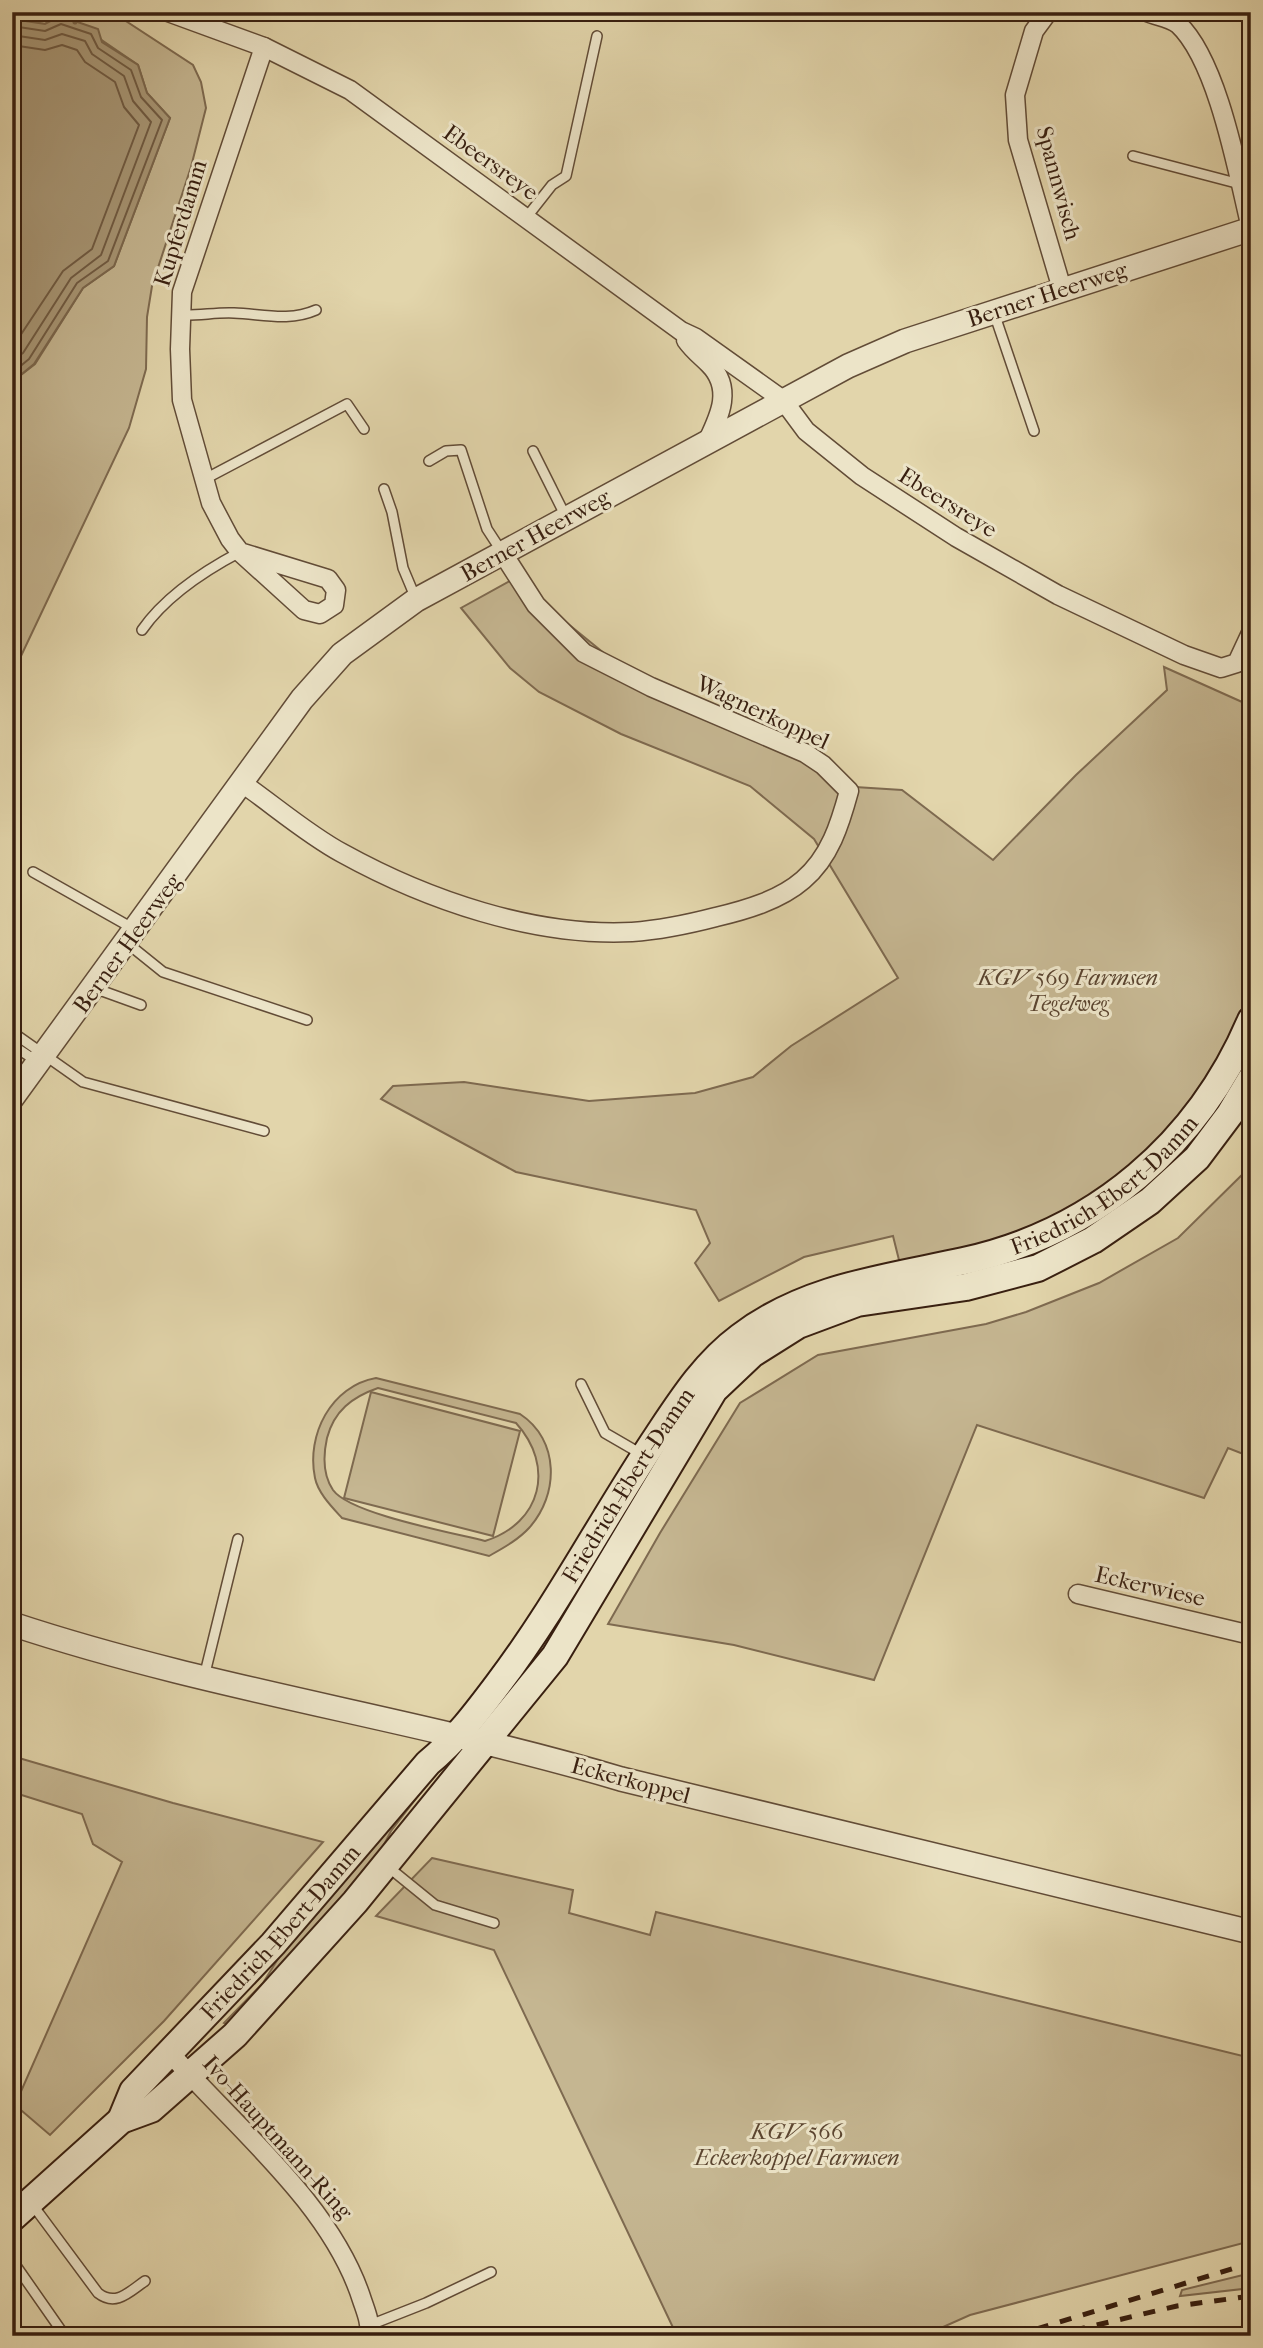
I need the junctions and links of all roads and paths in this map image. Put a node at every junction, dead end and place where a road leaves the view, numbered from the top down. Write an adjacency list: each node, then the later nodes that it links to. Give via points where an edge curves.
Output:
1 (168, 12): 5 (street)
2 (1147, 12): 7 (street, via 1176,23 1199,52 1213,85)
3 (1044, 13): 10 (street, Spannwisch, via 1015,95 1018,139)
4 (597, 36): 8 (lane, via 566,176 552,185)
5 (264, 47): 8 (street, Ebeersreye, via 374,106); 13 (street, Kupferdamm, via 186,282)
6 (1133, 156): 7 (lane)
7 (1240, 184): 9 (street)
8 (526, 218): 14 (street, Ebeersreye)
9 (1251, 228): 10 (street, Berner Heerweg)
10 (1062, 289): 12 (street, Berner Heerweg)
11 (316, 310): 13 (lane, via 290,318)
12 (993, 311): 15 (street, Berner Heerweg, via 905,341); 17 (lane)
13 (180, 315): 21 (street, Kupferdamm, via 182,400)
14 (681, 331): 15 (street, Ebeersreye); 18 (street, Ebeersreye, via 712,367 724,392 722,411)
15 (783, 400): 18 (street, Berner Heerweg); 28 (street, Ebeersreye, via 806,431 862,476 1058,595 1221,668 1237,663)
16 (364, 429): 21 (lane, via 346,404)
17 (1034, 431)
18 (708, 440): 23 (street, Berner Heerweg)
19 (533, 451): 23 (lane)
20 (429, 461): 25 (lane, via 446,451 461,450 487,529)
21 (205, 479): 24 (street, Kupferdamm, via 211,503)
22 (384, 489): 26 (lane, via 403,568)
23 (566, 518): 25 (street, Berner Heerweg)
24 (240, 552): 24 (street, Kupferdamm, via 309,612 320,614 334,605 336,590 328,579); 27 (lane, via 157,609)
25 (502, 552): 26 (street, Berner Heerweg); 29 (street, Wagnerkoppel, via 536,605 584,653 650,687 804,753 849,791 826,854 803,880 741,911 633,932 530,923 460,904 394,878 341,852)
26 (416, 600): 29 (street, Berner Heerweg, via 367,634 321,675)
27 (142, 630)
28 (1251, 632)
29 (242, 783): 31 (street, Berner Heerweg)
30 (33, 872): 31 (lane)
31 (131, 936): 32 (street, Berner Heerweg); 34 (lane, via 163,972)
32 (94, 988): 33 (lane); 38 (street, Berner Heerweg)
33 (141, 1005)
34 (307, 1020)
35 (1251, 1020): 45 (main road, Friedrich-Ebert-Damm, via 1219,1086 1176,1140 1128,1187 1032,1241 968,1260 852,1284 788,1307 740,1337 699,1375)
36 (12, 1032): 38 (lane)
37 (12, 1045): 38 (lane)
38 (43, 1059): 40 (street, Berner Heerweg); 41 (lane, via 83,1082)
39 (1251, 1079): 52 (main road, Friedrich-Ebert-Damm, via 1197,1158 1150,1201 1093,1240 1038,1268 966,1287 857,1303 798,1325 752,1354 713,1390 555,1656)
40 (12, 1098)
41 (264, 1131)
42 (12, 1358): 43 (lane)
43 (15, 1374)
44 (581, 1384): 45 (lane, via 605,1433)
45 (644, 1455): 51 (main road, Friedrich-Ebert-Damm, via 533,1639)
46 (238, 1539): 50 (lane)
47 (1078, 1594): 49 (street, Eckerwiese)
48 (12, 1624): 50 (street, Eckerkoppel)
49 (1251, 1635)
50 (204, 1676): 51 (street, Eckerkoppel)
51 (443, 1740): 52 (street, Eckerkoppel); 53 (main road); 57 (main road, Friedrich-Ebert-Damm, via 273,1944)
52 (487, 1742): 53 (main road, Friedrich-Ebert-Damm); 56 (street, Eckerkoppel, via 621,1779)
53 (438, 1801): 54 (main road, Friedrich-Ebert-Damm)
54 (386, 1865): 55 (lane, via 435,1905); 58 (main road, Friedrich-Ebert-Damm, via 285,1981)
55 (494, 1923)
56 (1251, 1932)
57 (170, 2053): 58 (street, Ivo-Hauptmann-Ring); 59 (main road, Friedrich-Ebert-Damm, via 133,2091)
58 (190, 2076): 59 (main road, Friedrich-Ebert-Damm, via 151,2109); 64 (street, Ivo-Hauptmann-Ring, via 312,2206 338,2241 355,2277)
59 (121, 2120): 60 (main road, Friedrich-Ebert-Damm)
60 (21, 2210): 63 (lane, via 107,2300 117,2300)
61 (12, 2260): 65 (lane)
62 (491, 2272): 64 (lane)
63 (145, 2281)
64 (370, 2330)
65 (65, 2336)

